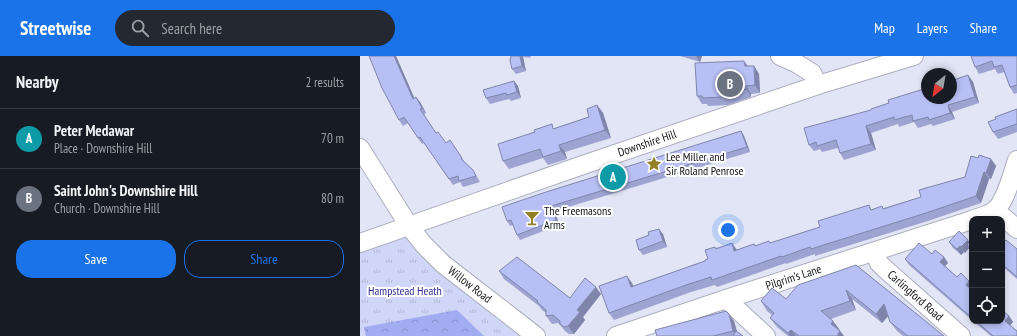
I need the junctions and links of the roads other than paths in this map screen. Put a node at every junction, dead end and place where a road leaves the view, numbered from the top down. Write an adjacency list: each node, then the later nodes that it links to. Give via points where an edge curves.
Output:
1 (780, 56): 3 (street, via 812,73)
2 (914, 56): 3 (street, Downshire Hill)
3 (818, 85): 9 (street, Downshire Hill)
4 (360, 148): 9 (street, Willow Road)
5 (1017, 160): 6 (street, via 1004,197)
6 (995, 210): 7 (street, Pilgrim's Lane); 10 (street)
7 (984, 216)
8 (969, 220): 12 (street, Pilgrim's Lane)
9 (409, 226): 11 (street, Downshire Hill); 14 (street, Willow Road, via 443,264)
10 (1017, 229)
11 (360, 243)
12 (874, 252): 13 (street, Pilgrim's Lane); 17 (street, Carlingford Road, via 884,268)
13 (726, 299): 15 (street, Pilgrim's Lane); 16 (street)
14 (536, 336)
15 (616, 336)
16 (766, 336)
17 (961, 336)

